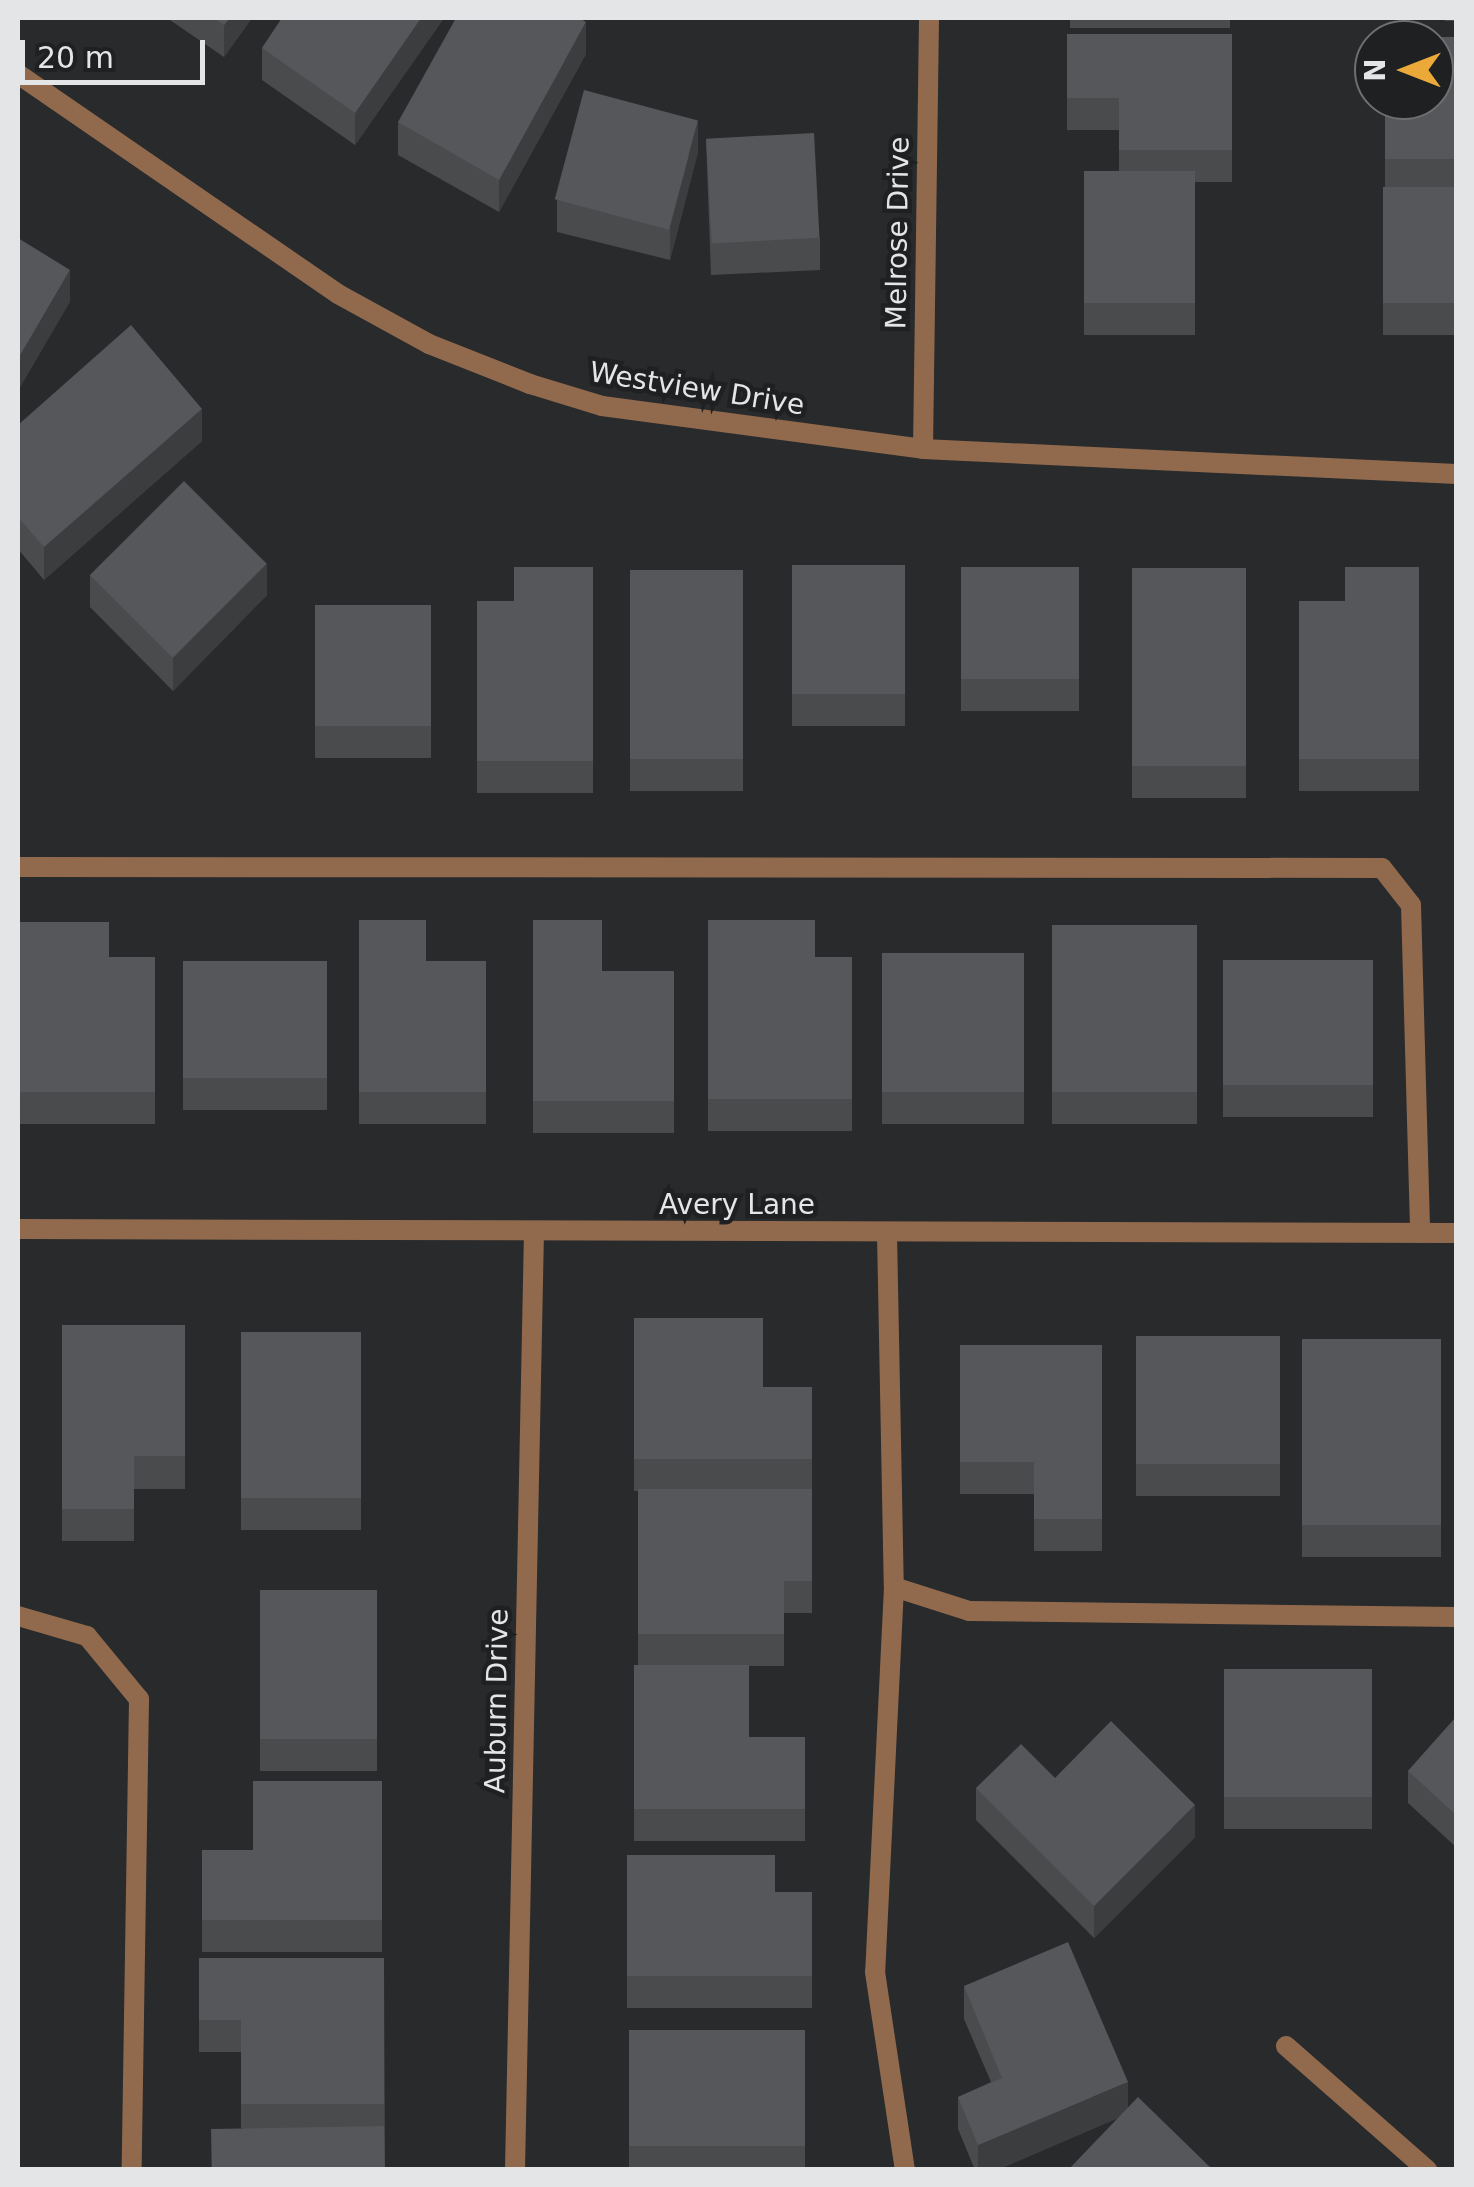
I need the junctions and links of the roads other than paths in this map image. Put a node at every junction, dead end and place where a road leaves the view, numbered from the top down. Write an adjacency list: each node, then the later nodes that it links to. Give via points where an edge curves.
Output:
1 (928, 18): 3 (street, Melrose Drive)
2 (18, 74): 3 (street, Westview Drive, via 338,294 429,344 602,406)
3 (923, 450): 4 (street, Westview Drive)
4 (1456, 474)
5 (18, 867): 9 (street, via 1382,868 1410,905)
6 (18, 1229): 7 (street, Avery Lane)
7 (534, 1233): 8 (street, Avery Lane); 16 (street, Auburn Drive)
8 (886, 1233): 9 (street, Avery Lane); 11 (street)
9 (1420, 1233): 10 (street, Avery Lane)
10 (1456, 1233)
11 (894, 1588): 13 (street, via 969,1611); 17 (street, via 875,1972)
12 (18, 1616): 15 (street, via 87,1636 139,1699)
13 (1456, 1617)
14 (1286, 2046): 18 (street)
15 (132, 2170)
16 (515, 2170)
17 (904, 2170)
18 (1426, 2170)

